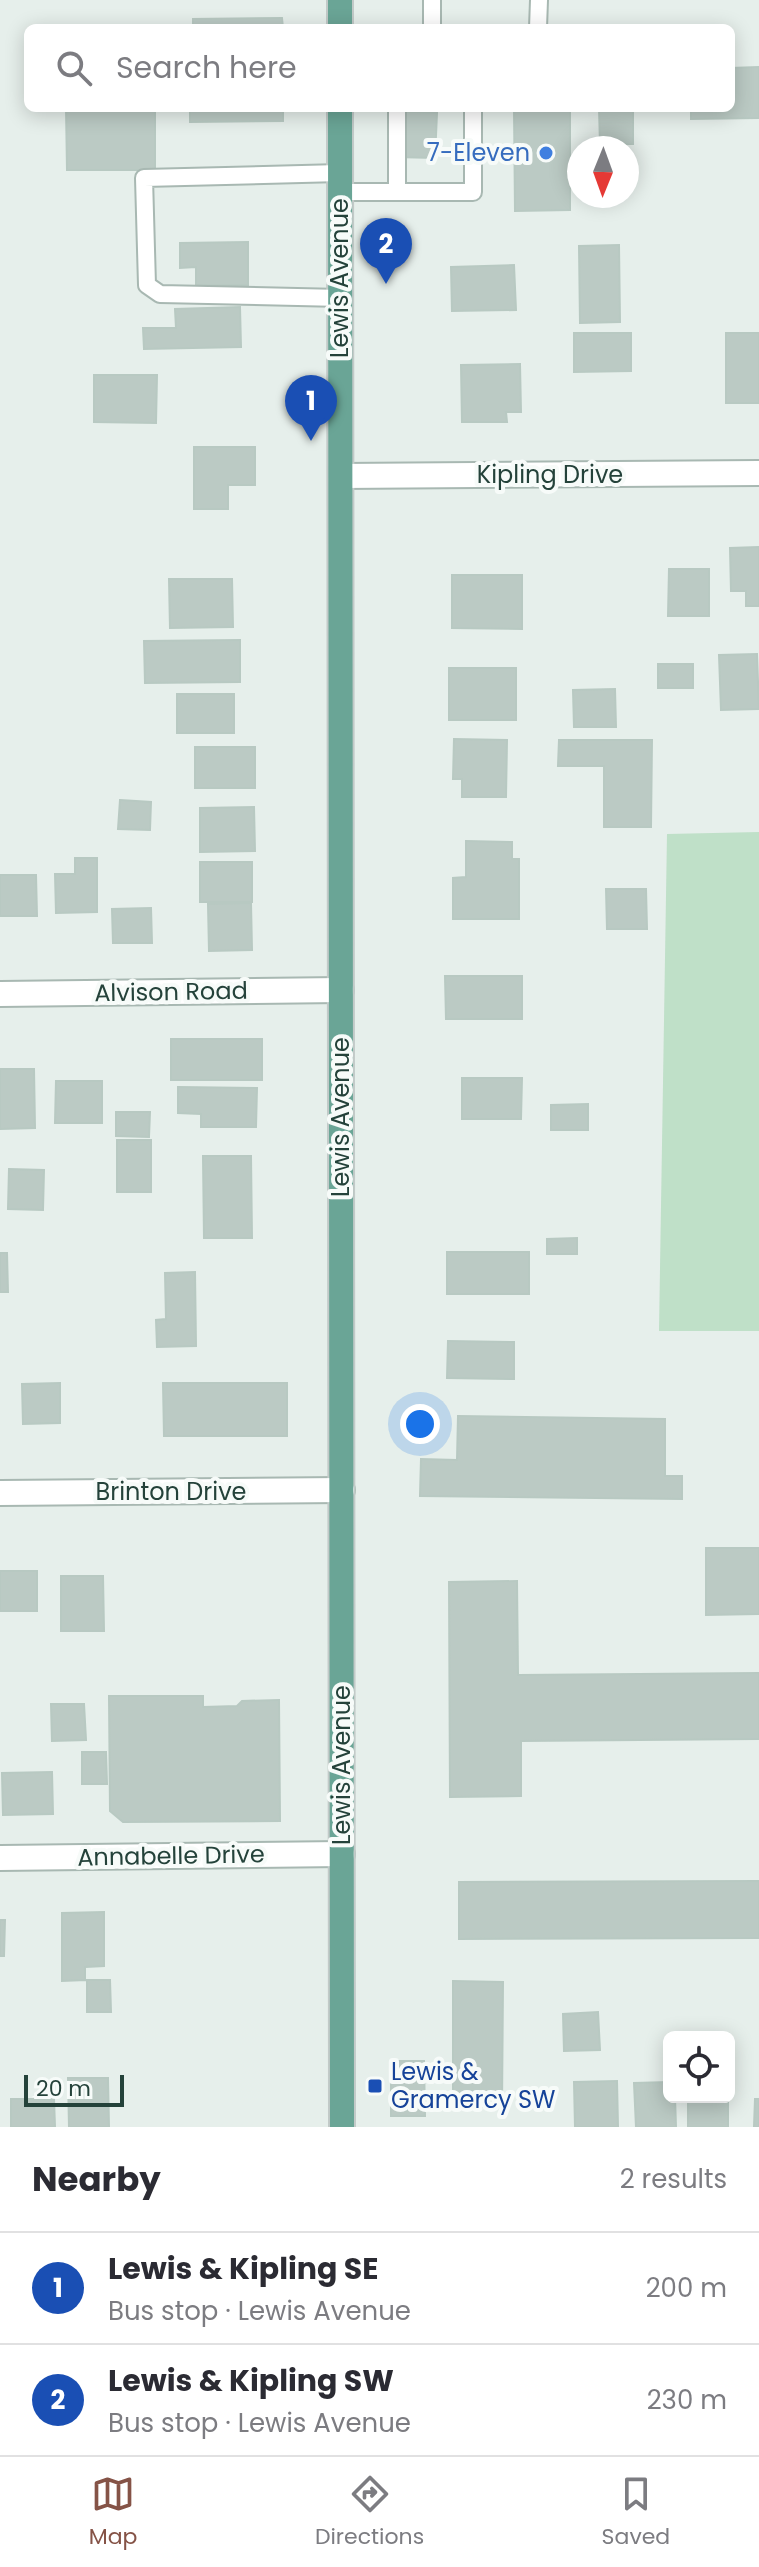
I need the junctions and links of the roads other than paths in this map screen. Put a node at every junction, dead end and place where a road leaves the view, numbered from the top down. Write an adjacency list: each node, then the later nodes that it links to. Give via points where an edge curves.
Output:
1 (340, 0): 4 (main road)
2 (432, 0): 5 (lane)
3 (539, 0): 6 (lane)
4 (340, 24)
5 (432, 24)
6 (538, 24)
7 (340, 112): 10 (main road, Lewis Avenue)
8 (397, 112): 11 (lane)
9 (473, 112): 11 (lane, via 473,192)
10 (340, 182): 11 (lane); 12 (main road, Lewis Avenue); 12 (lane, via 144,178 147,285 160,294)
11 (397, 192)
12 (341, 298): 14 (main road, Lewis Avenue)
13 (759, 473): 14 (street, Kipling Drive)
14 (341, 476): 15 (main road, Lewis Avenue)
15 (341, 990): 16 (street, Alvison Road); 17 (main road, Lewis Avenue)
16 (0, 994)
17 (342, 1490): 18 (street, Brinton Drive); 19 (main road, Lewis Avenue)
18 (0, 1493)
19 (342, 1854): 20 (street, Annabelle Drive); 21 (main road, Lewis Avenue)
20 (0, 1858)
21 (342, 2127)

